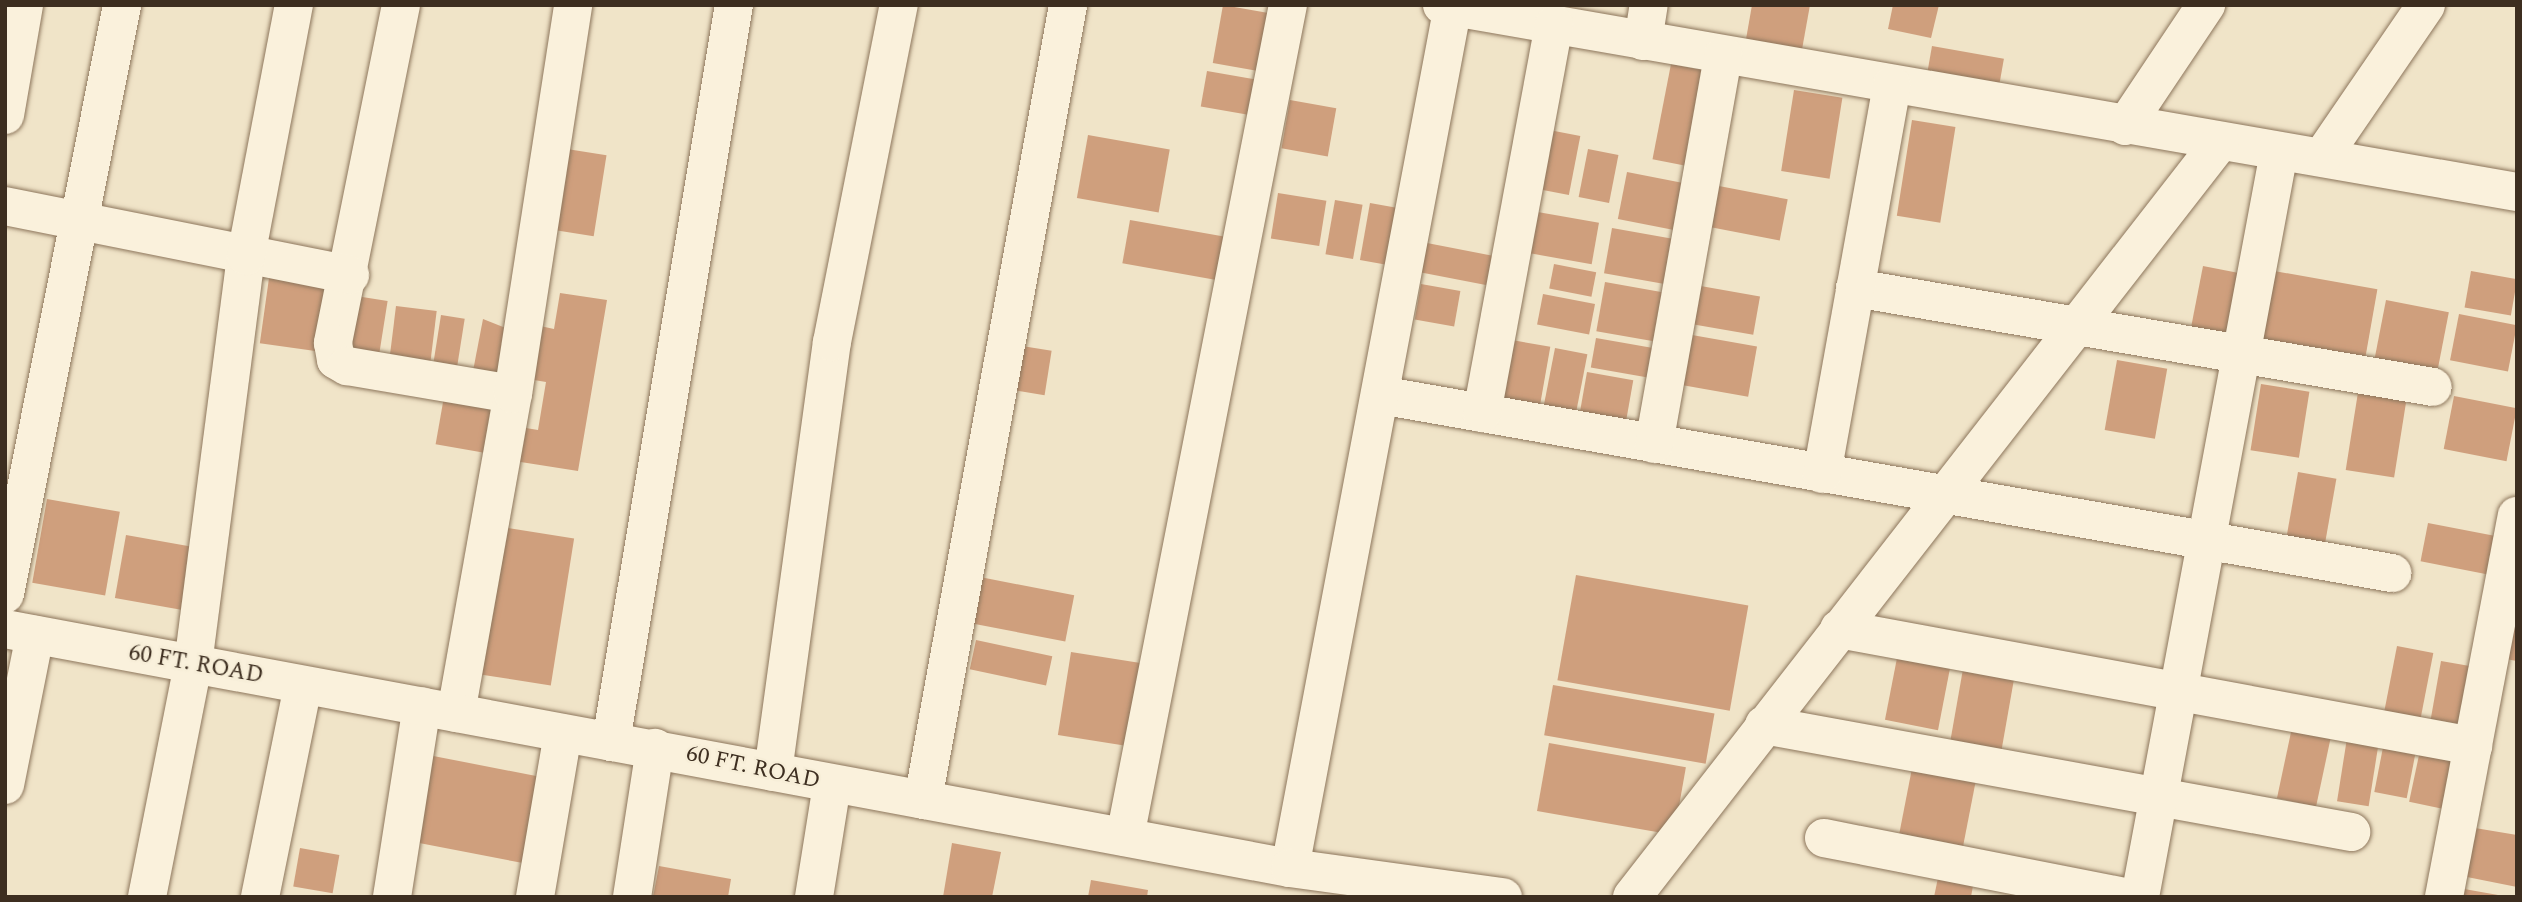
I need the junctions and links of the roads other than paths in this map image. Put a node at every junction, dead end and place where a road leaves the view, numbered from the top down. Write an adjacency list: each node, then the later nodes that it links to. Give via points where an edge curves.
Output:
1 (24, 5): 17 (street)
2 (122, 5): 24 (street)
3 (293, 5): 25 (street)
4 (401, 5): 26 (street)
5 (573, 5): 31 (street)
6 (734, 5): 49 (street)
7 (899, 5): 52 (street, via 832,342)
8 (1068, 5): 56 (street)
9 (1288, 5): 58 (street)
10 (2206, 5): 18 (street)
11 (2426, 5): 21 (street)
12 (1450, 6): 14 (street); 32 (street)
13 (1646, 23): 14 (street); 15 (street)
14 (1554, 25): 33 (street)
15 (1723, 55): 16 (street); 34 (street)
16 (1892, 85): 18 (street); 27 (street)
17 (5, 115)
18 (2125, 126): 19 (street)
19 (2220, 142): 20 (street); 28 (street)
20 (2279, 152): 21 (street); 29 (street)
21 (2322, 157): 22 (street)
22 (2517, 192)
23 (5, 206): 24 (street)
24 (80, 219): 25 (street); 40 (street)
25 (246, 256): 26 (street); 43 (street)
26 (350, 275): 31 (street, via 333,344 336,360 347,366)
27 (1855, 288): 28 (street); 35 (street)
28 (2075, 327): 29 (street); 36 (street)
29 (2241, 356): 30 (street); 38 (street)
30 (2433, 387)
31 (513, 394): 46 (street)
32 (1380, 395): 33 (street); 60 (street)
33 (1482, 413): 34 (street)
34 (1654, 444): 35 (street)
35 (1822, 474): 36 (street)
36 (1942, 495): 38 (street); 41 (street)
37 (2517, 516): 50 (street)
38 (2206, 542): 39 (street); 45 (street)
39 (2392, 573)
40 (5, 594)
41 (1839, 629): 45 (street); 47 (street)
42 (20, 632): 43 (street, 60 FT. ROAD); 53 (street)
43 (192, 664): 44 (street, 60 FT. ROAD); 61 (street)
44 (303, 685): 46 (street, 60 FT. ROAD); 62 (street)
45 (2179, 691): 50 (street); 55 (street)
46 (439, 710): 48 (street, 60 FT. ROAD); 63 (street)
47 (1764, 725): 55 (street); 68 (street)
48 (563, 733): 49 (street, 60 FT. ROAD); 64 (street)
49 (611, 742): 51 (street, 60 FT. ROAD)
50 (2473, 746): 71 (street)
51 (655, 748): 52 (street, 60 FT. ROAD); 65 (street)
52 (773, 772): 54 (street, 60 FT. ROAD)
53 (5, 785)
54 (832, 785): 56 (street, 60 FT. ROAD); 66 (street)
55 (2159, 797): 57 (street); 70 (street)
56 (923, 800): 58 (street, 60 FT. ROAD)
57 (2351, 832)
58 (1125, 837): 60 (street, 60 FT. ROAD)
59 (1824, 838): 69 (street)
60 (1290, 868): 67 (street, 60 FT. ROAD)
61 (147, 897)
62 (260, 897)
63 (392, 897)
64 (535, 897)
65 (632, 897)
66 (814, 897)
67 (1503, 897)
68 (1632, 897)
69 (2124, 897)
70 (2140, 897)
71 (2444, 897)

